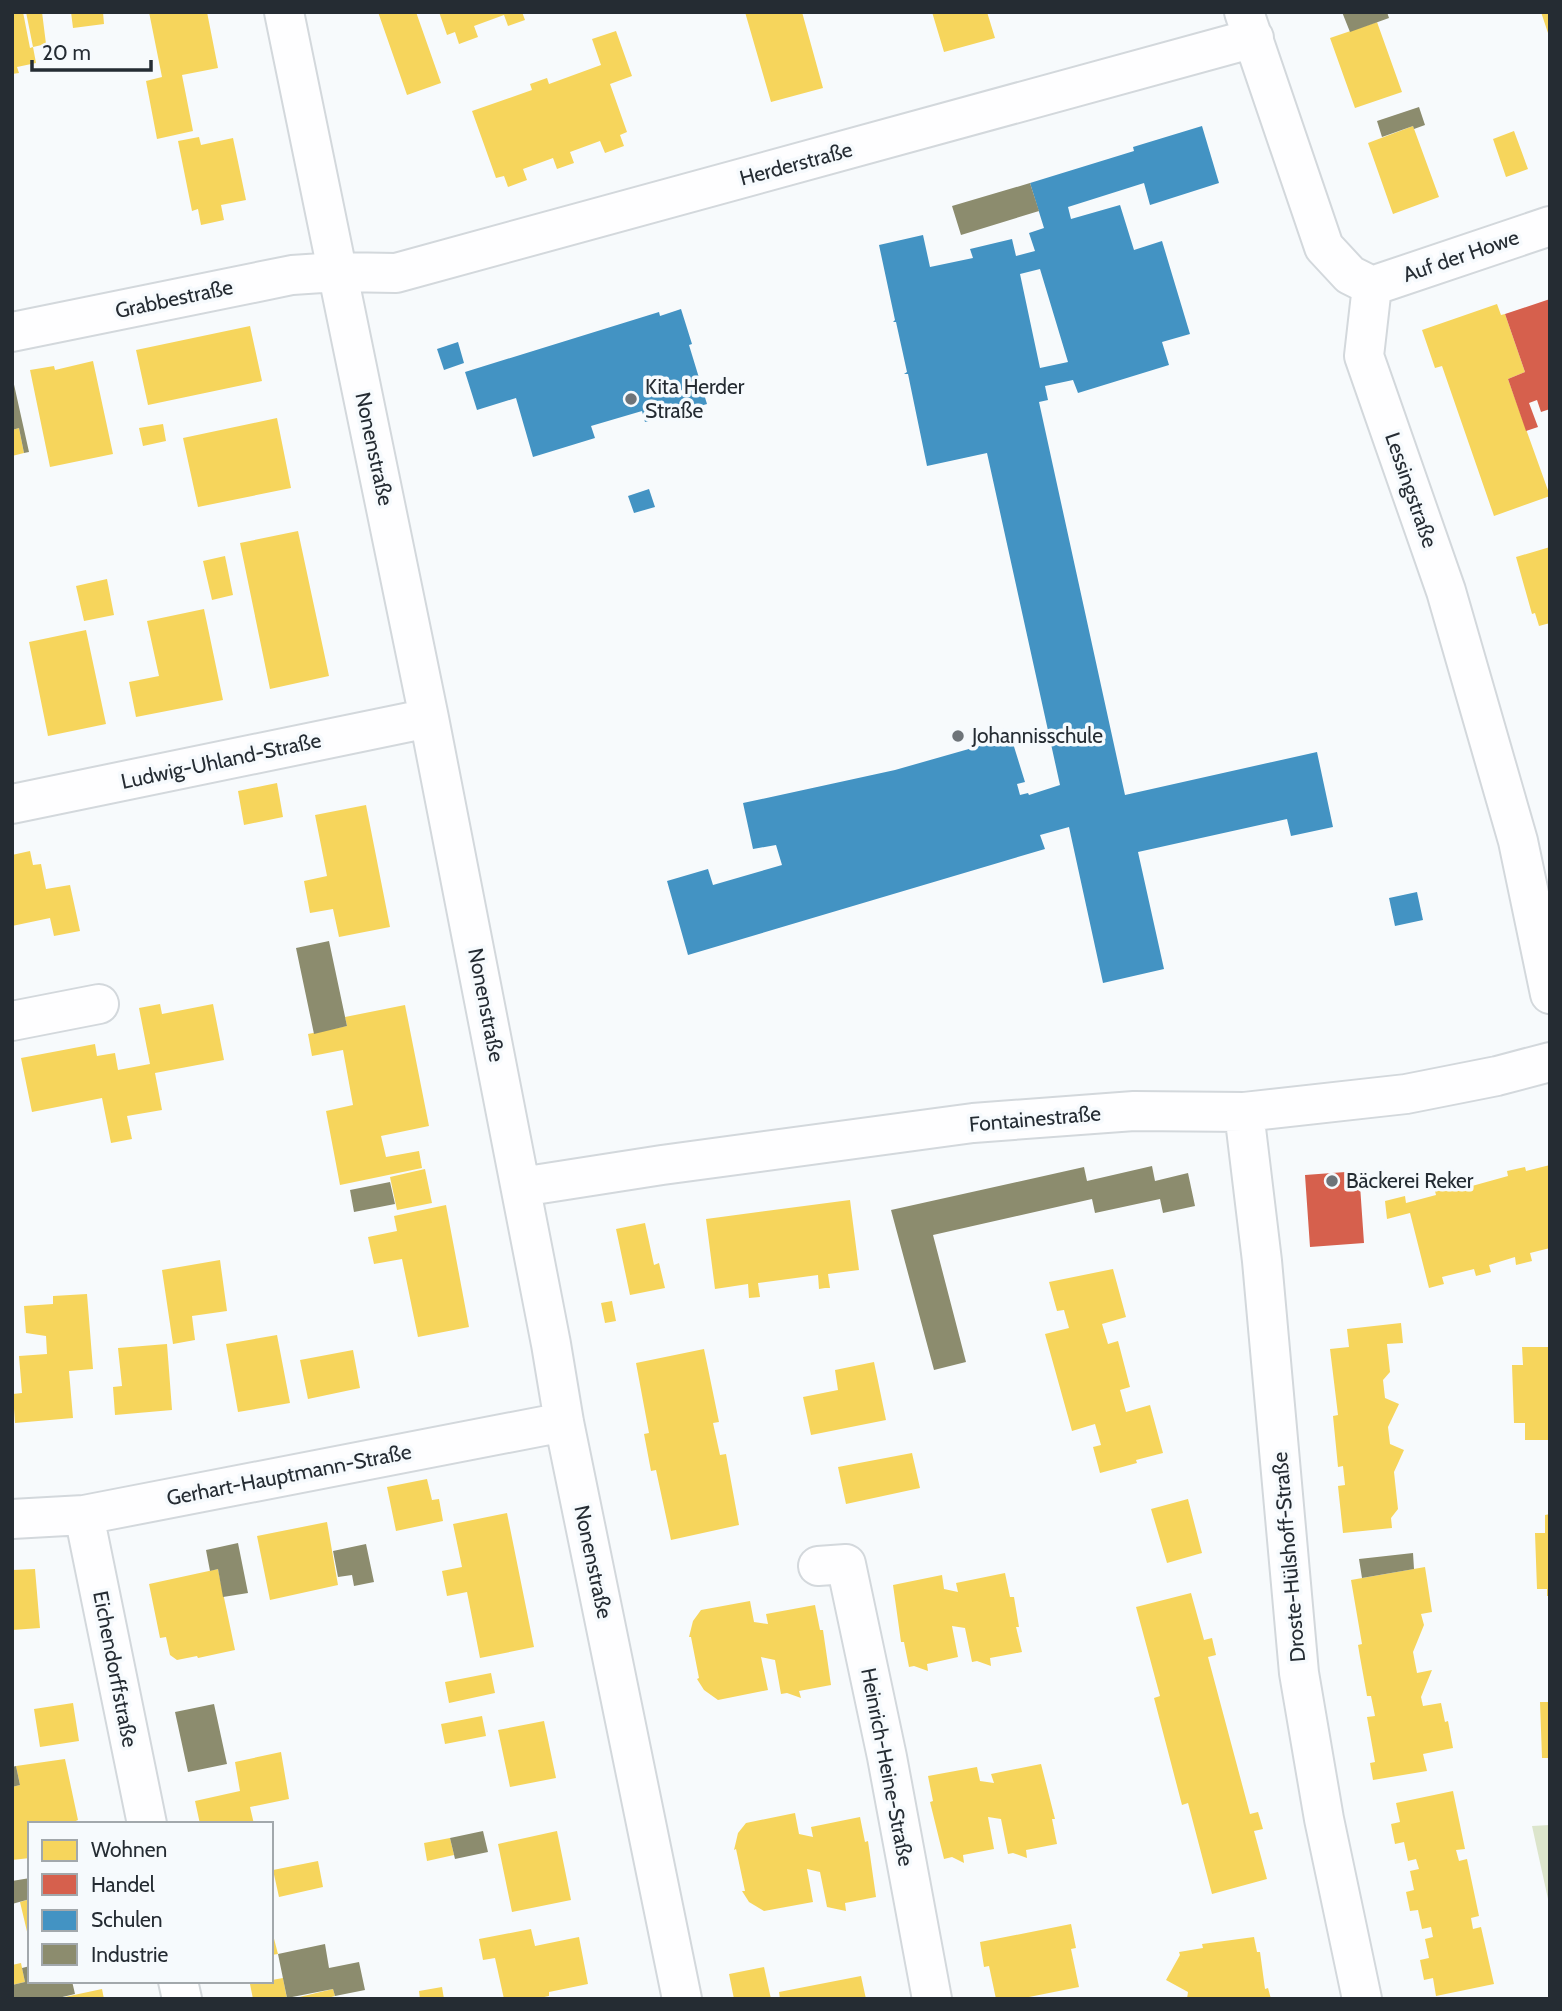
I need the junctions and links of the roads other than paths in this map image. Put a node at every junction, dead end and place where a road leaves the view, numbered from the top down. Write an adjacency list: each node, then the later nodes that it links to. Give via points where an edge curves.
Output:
1 (284, 12): 4 (street, Nonenstraße)
2 (1249, 25): 4 (street, Herderstraße, via 396,273); 5 (street, via 1324,247 1350,275)
3 (1550, 226): 5 (street, Auf der Howe)
4 (337, 272): 6 (street, Grabbestraße, via 292,275); 7 (street, Nonenstraße)
5 (1372, 286): 9 (street, Lessingstraße, via 1364,356 1446,591 1518,841)
6 (12, 332)
7 (429, 718): 8 (street, Ludwig-Uhland-Straße); 14 (street, Nonenstraße)
8 (12, 804)
9 (1550, 994)
10 (99, 1004): 11 (street)
11 (12, 1021)
12 (1550, 1062): 13 (street, Fontainestraße, via 1406,1094)
13 (1244, 1111): 14 (street, Fontainestraße, via 1134,1111 973,1123); 22 (street, Droste-Hülshoff-Straße, via 1265,1288 1299,1673)
14 (521, 1187): 15 (street, Nonenstraße)
15 (564, 1422): 16 (street, Gerhart-Hauptmann-Straße); 20 (street, Nonenstraße)
16 (84, 1515): 17 (street, Gerhart-Hauptmann-Straße); 19 (street, Eichendorffstraße)
17 (12, 1519)
18 (818, 1566): 21 (street, Heinrich-Heine-Straße, via 846,1564)
19 (147, 1822)
20 (682, 1999)
21 (932, 1999)
22 (1362, 1999)

